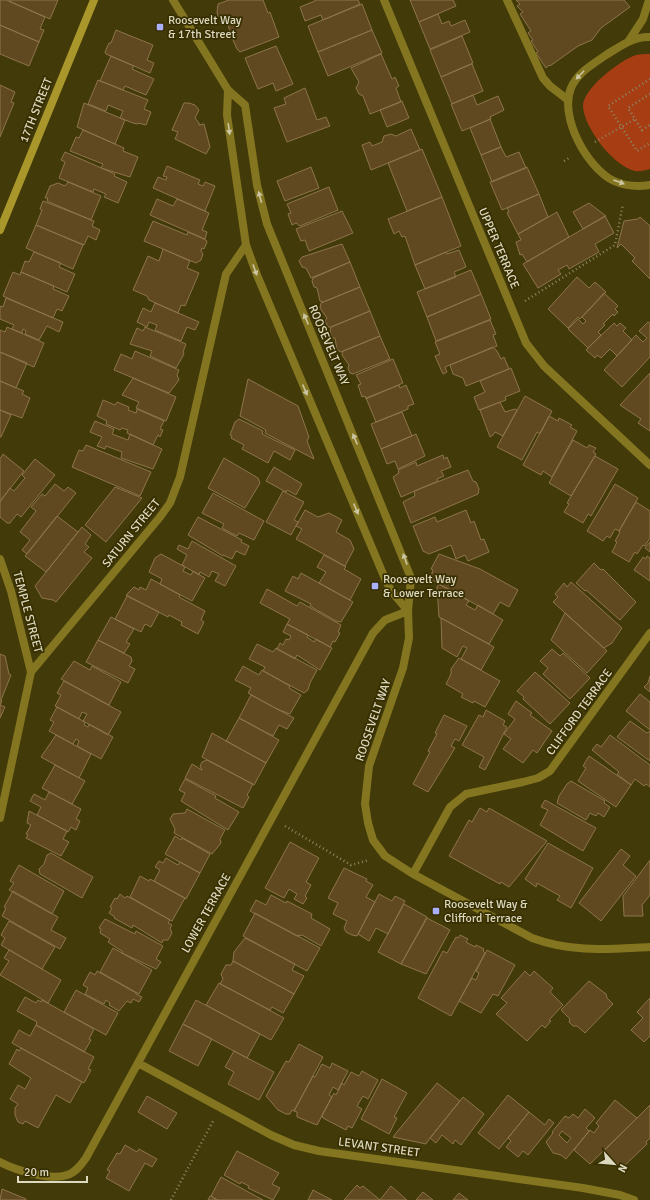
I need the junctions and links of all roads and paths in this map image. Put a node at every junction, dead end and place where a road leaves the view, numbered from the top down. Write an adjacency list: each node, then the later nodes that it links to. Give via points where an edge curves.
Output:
1 (94, 0): 19 (main road, 17TH STREET)
2 (172, 0): 9 (street, ROOSEVELT WAY)
3 (384, 0): 22 (street, UPPER TERRACE, via 526,344 544,366)
4 (507, 0): 11 (street, via 543,78)
5 (649, 0): 7 (street, via 643,19)
6 (650, 37): 7 (street, via 644,36)
7 (628, 42): 11 (street, one-way to 11, via 579,75 571,87)
8 (650, 79): 14 (path, via 608,106)
9 (228, 90): 20 (street, one-way to 20, via 227,115); 24 (street, ROOSEVELT WAY, one-way to 9, via 411,578 405,559 268,224 257,185 245,105)
10 (650, 94): 12 (path, via 628,108)
11 (568, 100): 17 (street, one-way to 17, via 569,117 574,132 583,149 602,173 614,181 627,185)
12 (635, 119): 13 (path, via 642,130); 14 (path)
13 (650, 125)
14 (621, 127): 15 (path); 16 (path, via 637,152)
15 (596, 141)
16 (650, 143)
17 (650, 186)
18 (623, 204): 21 (path, via 615,245)
19 (0, 227)
20 (246, 245): 24 (street, one-way to 24, via 386,582); 26 (street, SATURN STREET, via 226,274 180,477 170,503 142,541)
21 (537, 294)
22 (650, 465)
23 (0, 559): 26 (street, TEMPLE STREET, via 11,591)
24 (408, 611): 29 (street, ROOSEVELT WAY, via 410,638 403,668 369,766 365,804 373,840); 32 (street, LOWER TERRACE, via 385,620 373,634)
25 (650, 633): 30 (street, CLIFFORD TERRACE, via 550,770 538,778 466,794 457,800 450,807)
26 (31, 672): 27 (street, SATURN STREET)
27 (0, 818)
28 (284, 826): 29 (path, via 352,865)
29 (385, 856): 30 (street, ROOSEVELT WAY)
30 (413, 874): 31 (street, ROOSEVELT WAY, via 511,927 551,945 595,950)
31 (650, 947)
32 (138, 1063): 33 (street, LEVANT STREET); 34 (street, LOWER TERRACE, via 86,1158 68,1175 56,1177 13,1169)
33 (220, 1108): 35 (path); 36 (street, LEVANT STREET, via 271,1135 319,1151 575,1187)
34 (0, 1162)
35 (171, 1200)
36 (634, 1200)

